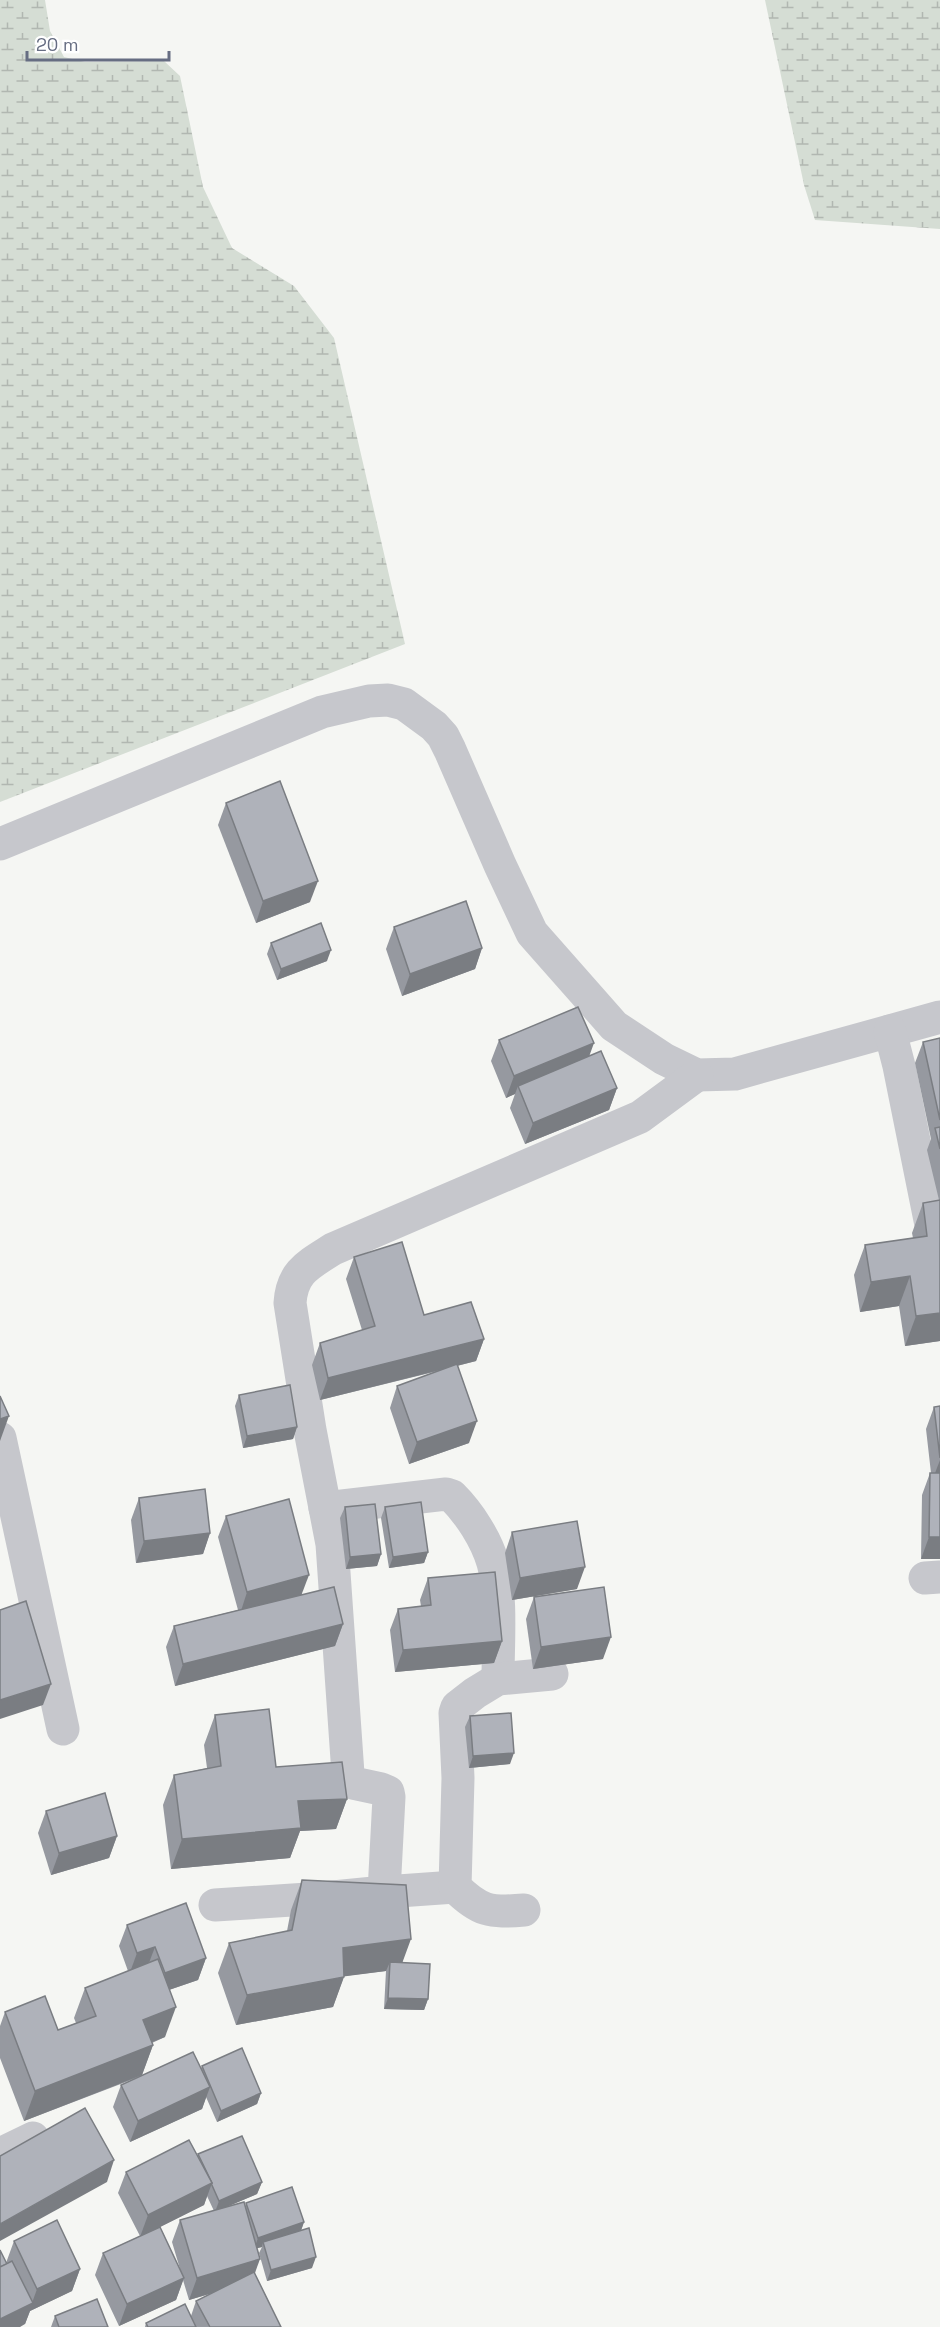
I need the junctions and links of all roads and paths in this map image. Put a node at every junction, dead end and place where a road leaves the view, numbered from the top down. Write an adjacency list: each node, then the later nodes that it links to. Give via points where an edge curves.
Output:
1 (0, 844): 4 (street, via 322,712 369,701 404,704 443,736 532,933 614,1026)
2 (940, 1017): 3 (street)
3 (890, 1031): 4 (street, via 735,1074); 5 (street)
4 (697, 1075): 7 (street, via 640,1117 333,1249 300,1272 292,1286 290,1303)
5 (931, 1225)
6 (0, 1438): 10 (street)
7 (325, 1508): 9 (street, via 452,1496 481,1535 493,1563); 12 (street, via 332,1544 349,1779 358,1786 385,1790 389,1797)
8 (552, 1674): 9 (street)
9 (498, 1679): 11 (street, via 461,1702 455,1713)
10 (63, 1729)
11 (455, 1887): 12 (street); 14 (street, via 481,1908 502,1912)
12 (384, 1892): 13 (street)
13 (215, 1905)
14 (524, 1910)
15 (33, 2138): 16 (street)
16 (0, 2154)

